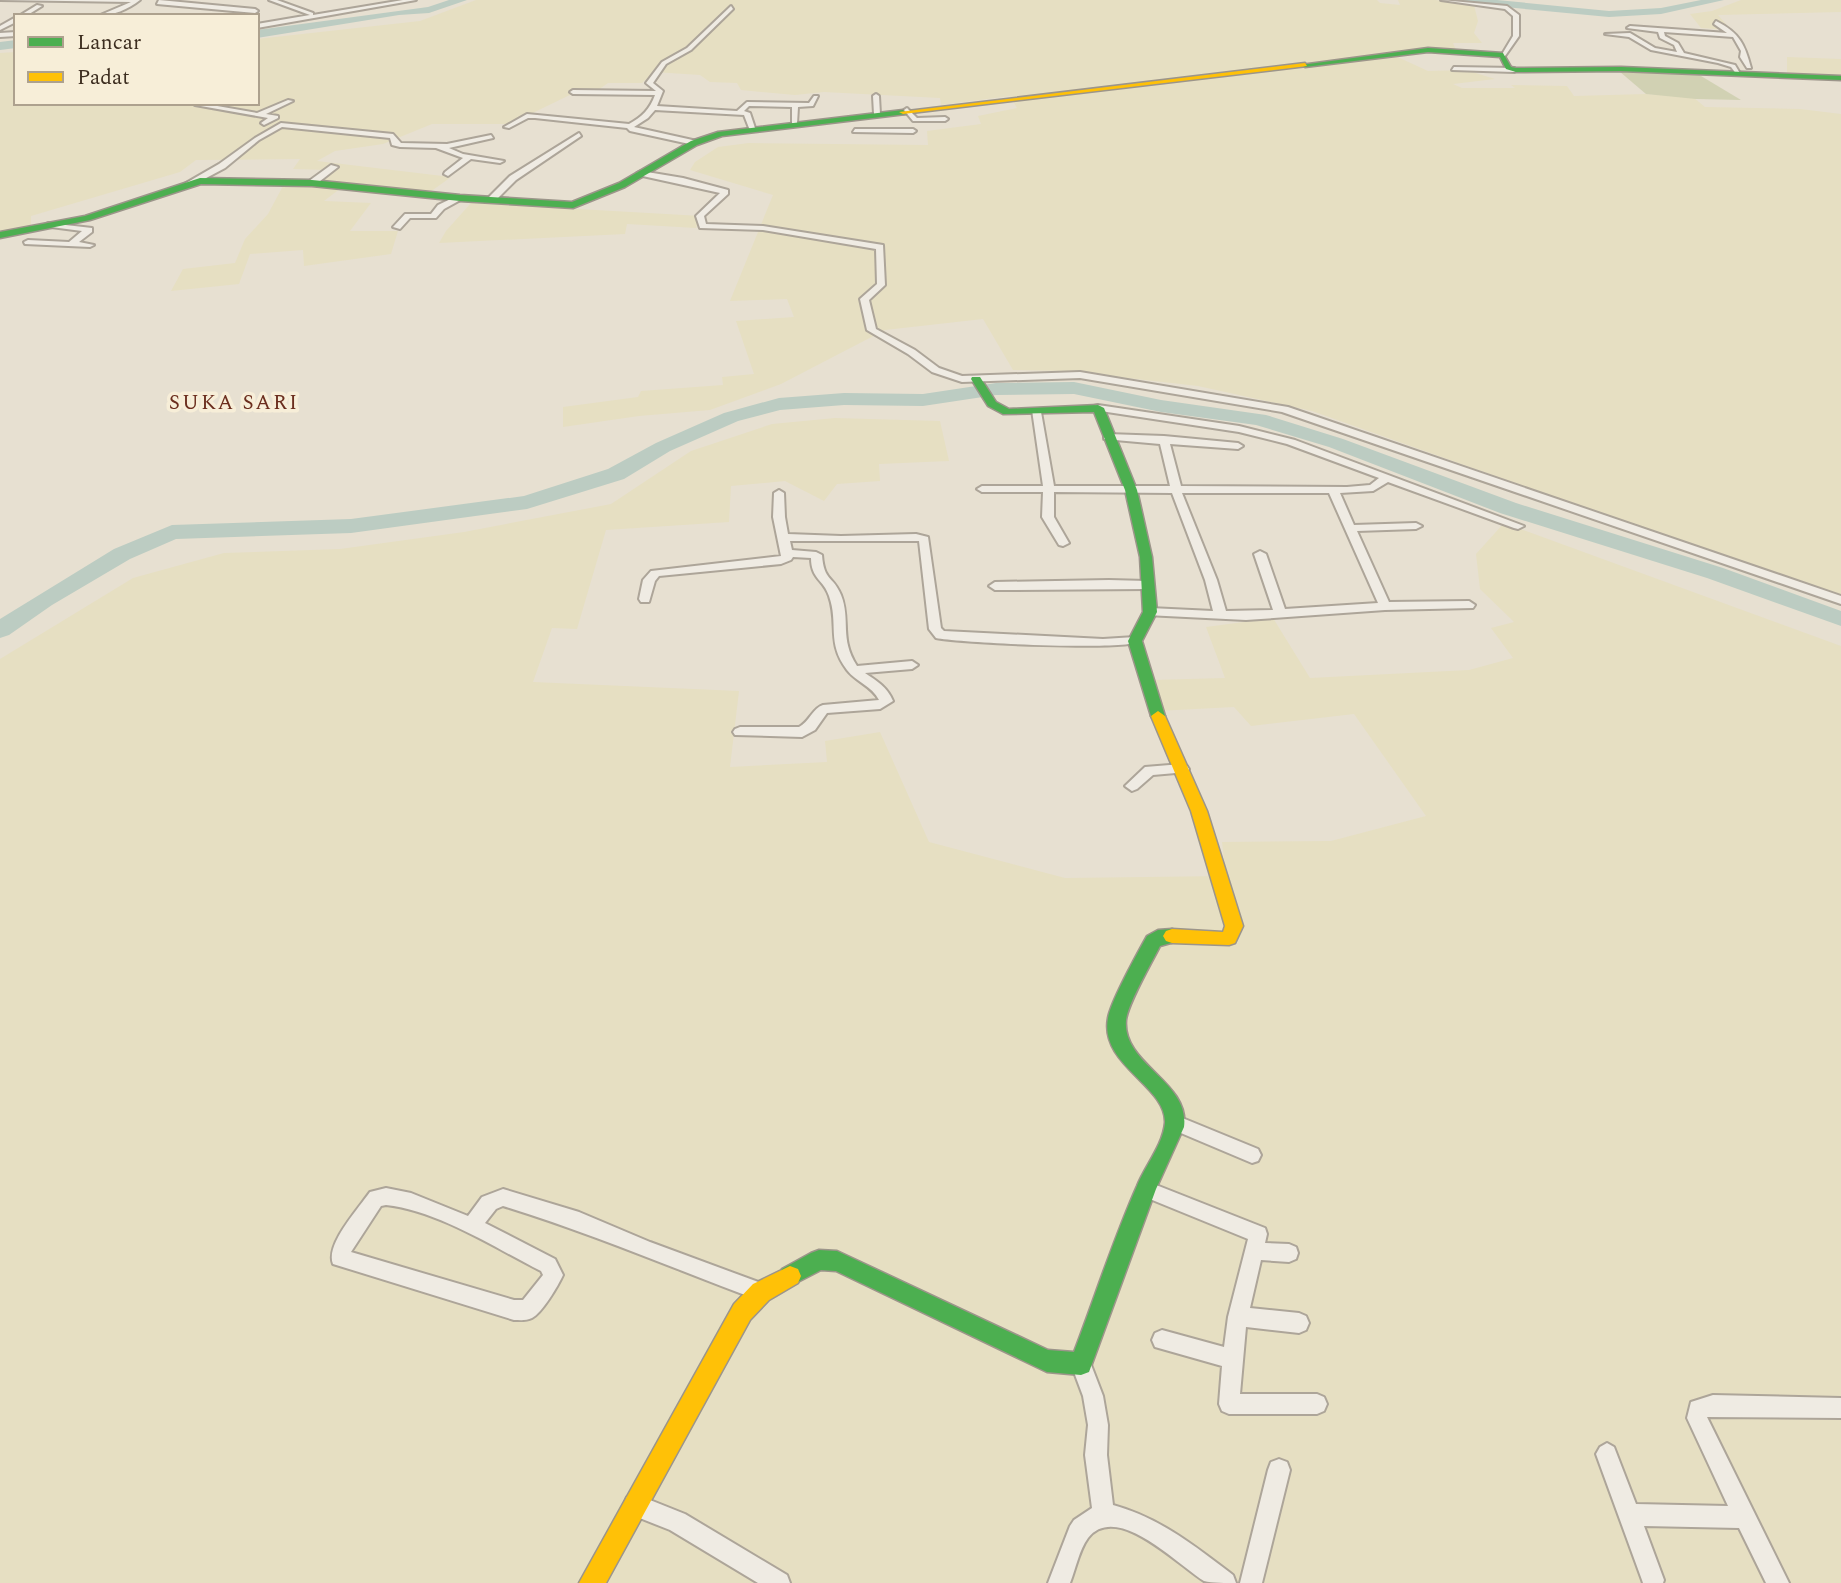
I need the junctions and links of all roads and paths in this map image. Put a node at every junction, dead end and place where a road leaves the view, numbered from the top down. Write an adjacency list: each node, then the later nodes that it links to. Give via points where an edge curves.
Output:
1 (3, 0): 12 (street)
2 (111, 0): 3 (street); 12 (street)
3 (138, 0): 28 (street, via 122,11)
4 (163, 0): 19 (street, via 159,3)
5 (202, 0): 19 (street)
6 (234, 0): 15 (street)
7 (272, 0): 20 (street)
8 (356, 0): 25 (street)
9 (381, 0): 22 (street)
10 (413, 0): 14 (street)
11 (1444, 0): 37 (street, via 1507,8 1516,15 1516,36)
12 (57, 1)
13 (301, 1): 20 (street)
14 (406, 1): 22 (street)
15 (244, 2)
16 (0, 6): 17 (street)
17 (39, 6): 18 (street); 27 (street)
18 (78, 6)
19 (193, 6): 24 (street); 26 (street)
20 (293, 8): 29 (street)
21 (322, 8): 29 (street)
22 (376, 8): 25 (street)
23 (730, 8): 45 (street, via 689,49 668,60 655,74 649,83)
24 (255, 11)
25 (345, 11): 29 (street)
26 (188, 13)
27 (25, 14)
28 (104, 14)
29 (315, 15): 31 (street)
30 (1716, 23): 35 (street)
31 (259, 26)
32 (1630, 28): 33 (street)
33 (1661, 30): 35 (street); 36 (street, via 1662,37 1676,44)
34 (1608, 34): 36 (street, via 1630,35 1653,50)
35 (1735, 36): 40 (street, via 1744,51)
36 (1681, 53): 38 (street)
37 (1503, 55): 42 (street, via 1508,68); 55 (street, via 1431,50)
38 (1691, 55): 39 (street); 39 (street)
39 (1705, 64): 40 (street); 42 (street)
40 (1742, 66): 43 (street)
41 (1454, 69): 42 (street)
42 (1514, 70)
43 (1841, 78)
44 (573, 92): 45 (street)
45 (660, 93): 51 (street)
46 (816, 96): 50 (street, via 811,105)
47 (876, 96): 53 (street)
48 (290, 101): 54 (street)
49 (198, 105): 54 (street)
50 (795, 105): 52 (street, via 744,104); 59 (street)
51 (654, 108): 52 (street); 61 (street)
52 (740, 113): 63 (street, via 748,113)
53 (877, 114): 55 (street); 59 (street)
54 (258, 115): 58 (street, via 276,117)
55 (911, 115): 57 (street); 64 (street, via 916,134)
56 (227, 119): 58 (street)
57 (945, 119)
58 (264, 123): 60 (street)
59 (795, 123): 63 (street)
60 (281, 125): 68 (street, via 393,136 399,145); 74 (street)
61 (630, 126): 62 (street, via 531,116); 67 (street)
62 (507, 127)
63 (752, 128): 67 (street)
64 (855, 131)
65 (579, 135): 77 (street, via 513,178)
66 (491, 137): 68 (street)
67 (694, 143): 72 (street)
68 (438, 146): 69 (street)
69 (470, 157): 70 (street); 73 (street)
70 (500, 161)
71 (334, 167): 75 (street)
72 (641, 173): 77 (street, via 573,205); 84 (street, via 725,192 699,216 703,226 755,228 878,246 881,285 864,299 872,330 933,371)
73 (448, 174)
74 (190, 183): 75 (street); 78 (street, via 87,218)
75 (312, 183): 76 (street)
76 (460, 198): 77 (street); 79 (street, via 433,216 408,216)
77 (491, 200)
78 (51, 225): 80 (street); 82 (street, via 89,230)
79 (397, 227)
80 (0, 236)
81 (28, 242): 82 (street)
82 (71, 244): 83 (street)
83 (90, 245)
84 (979, 382): 87 (street, via 1002,411); 110 (street, via 1080,375 1284,409)
85 (1098, 408): 86 (street); 87 (street); 89 (street)
86 (1118, 410): 88 (street); 90 (street)
87 (1036, 412): 95 (street)
88 (1155, 416): 91 (street); 93 (street, via 1275,438)
89 (1108, 437): 90 (street); 96 (street)
90 (1127, 437): 91 (street)
91 (1160, 439): 92 (street); 97 (street)
92 (1238, 446)
93 (1387, 477): 98 (street, via 1373,488); 101 (street)
94 (982, 489): 95 (street)
95 (1049, 489): 96 (street); 104 (street, via 1048,517)
96 (1131, 490): 97 (street); 107 (street, via 1146,557)
97 (1176, 490): 98 (street); 114 (street)
98 (1333, 490): 102 (street)
99 (779, 493): 103 (street)
100 (1416, 526): 102 (street)
101 (1518, 526)
102 (1350, 527): 112 (street)
103 (784, 537): 105 (street); 116 (street, via 924,539 935,629 940,635)
104 (1063, 543)
105 (787, 553): 109 (street, via 784,560 774,562 655,573); 118 (street, via 816,555 818,573 837,600 837,639)
106 (1260, 554): 115 (street)
107 (1147, 585): 108 (street); 113 (street)
108 (995, 586)
109 (645, 599)
110 (1841, 600)
111 (1469, 605): 112 (street)
112 (1385, 606): 115 (street)
113 (1150, 612): 114 (street); 116 (street)
114 (1220, 613): 115 (street)
115 (1281, 615)
116 (1135, 641): 120 (street, via 1155,708)
117 (912, 665): 118 (street)
118 (853, 670): 119 (street, via 883,694 885,702 823,709 802,732)
119 (740, 732)
120 (1182, 769): 121 (street, via 1150,770); 122 (street, via 1231,911 1233,933 1223,939 1167,936 1153,941 1114,1030 1120,1044 1173,1109)
121 (1132, 786)
122 (1175, 1123): 123 (street); 124 (street)
123 (1252, 1155)
124 (1146, 1189): 126 (street, via 1258,1234); 133 (street)
125 (471, 1226): 125 (street, via 413,1202 381,1197 372,1201 341,1258 514,1310 528,1310 551,1280 548,1265); 128 (street, via 489,1203 506,1197)
126 (1254, 1251): 127 (street); 129 (street)
127 (1289, 1254)
128 (761, 1292): 133 (street, via 828,1259 1047,1361); 138 (street, via 742,1312)
129 (1238, 1317): 130 (street); 132 (street)
130 (1299, 1322)
131 (1162, 1340): 132 (street)
132 (1233, 1359): 134 (street, via 1229,1404)
133 (1081, 1364): 139 (street, via 1098,1425 1096,1455)
134 (1317, 1404)
135 (1841, 1408): 141 (street, via 1713,1405 1698,1409 1701,1429)
136 (1607, 1454): 140 (street)
137 (1279, 1470): 147 (street)
138 (635, 1505): 143 (street); 144 (street, via 677,1522)
139 (1104, 1515): 145 (street, via 1093,1517 1082,1528); 146 (street, via 1139,1521)
140 (1629, 1515): 141 (street); 142 (street)
141 (1744, 1517): 148 (street)
142 (1653, 1580)
143 (592, 1583)
144 (779, 1583)
145 (1059, 1583)
146 (1225, 1583)
147 (1251, 1583)
148 (1778, 1583)

